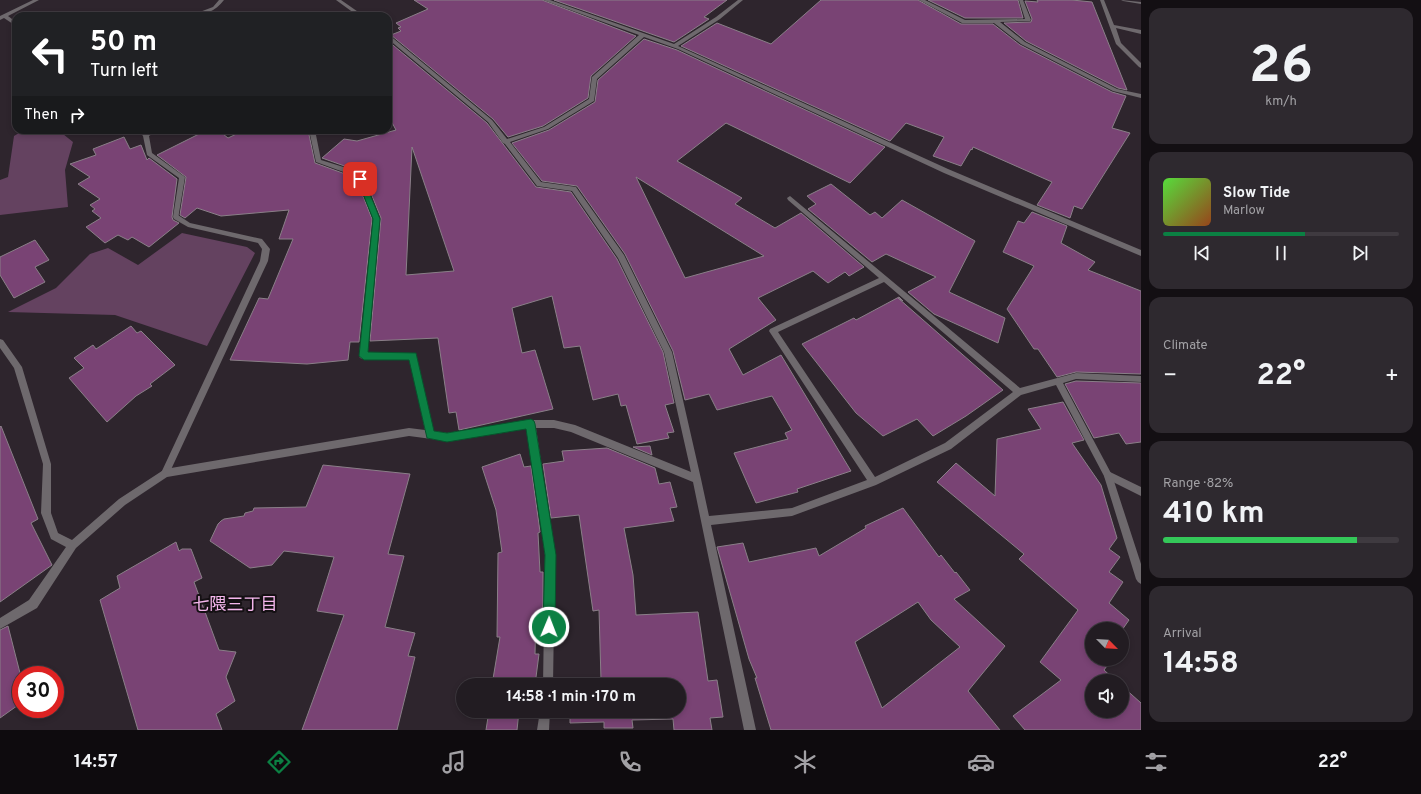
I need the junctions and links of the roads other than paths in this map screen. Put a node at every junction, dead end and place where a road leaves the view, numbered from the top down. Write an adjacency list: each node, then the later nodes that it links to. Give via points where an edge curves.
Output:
1 (37, 0): 11 (street)
2 (222, 0): 13 (street, via 215,8)
3 (338, 0): 14 (street)
4 (545, 0): 20 (street)
5 (741, 0): 22 (street)
6 (921, 0): 16 (street, via 964,22)
7 (1021, 0): 16 (street, via 1028,20)
8 (1102, 0): 18 (street)
9 (1123, 0): 10 (street)
10 (1141, 3)
11 (12, 12)
12 (12, 12): 15 (street)
13 (204, 12)
14 (355, 12)
15 (2, 17): 17 (street)
16 (994, 21): 24 (street, via 1023,43 1115,90)
17 (12, 22)
18 (1112, 26): 19 (street); 23 (street, via 1119,44)
19 (1141, 32)
20 (643, 35): 22 (street); 27 (street, via 594,78 592,100 546,128)
21 (392, 39): 27 (street, via 490,121)
22 (674, 46): 29 (street, via 946,171)
23 (1141, 66)
24 (1141, 96)
25 (144, 134): 37 (street, via 149,154 182,177 176,217 188,225 260,241 266,249 264,261)
26 (313, 134): 36 (street, via 318,161 351,172 360,179 376,219 364,356 413,356)
27 (505, 142): 39 (street, via 539,184 574,189 621,257 668,352)
28 (790, 198): 30 (street)
29 (1141, 253)
30 (885, 278): 34 (street); 40 (street, via 773,331)
31 (0, 342): 43 (street, via 18,367 47,464 46,513 54,536)
32 (1141, 379): 33 (street, via 1076,376)
33 (1058, 382): 34 (street); 38 (street)
34 (1019, 392): 40 (street, via 948,446)
35 (531, 424): 36 (street, via 447,437); 39 (street, via 554,424 572,428); 46 (street, via 550,555)
36 (430, 435): 37 (street, via 409,432)
37 (165, 473): 43 (street, via 122,502)
38 (1108, 475): 41 (street); 44 (street)
39 (697, 479): 42 (street)
40 (873, 482): 42 (street, via 792,512)
41 (1141, 492)
42 (704, 521): 49 (street)
43 (73, 545): 45 (street, via 33,604)
44 (1141, 579)
45 (0, 624)
46 (548, 678)
47 (544, 718): 48 (street)
48 (543, 730)
49 (750, 730)

